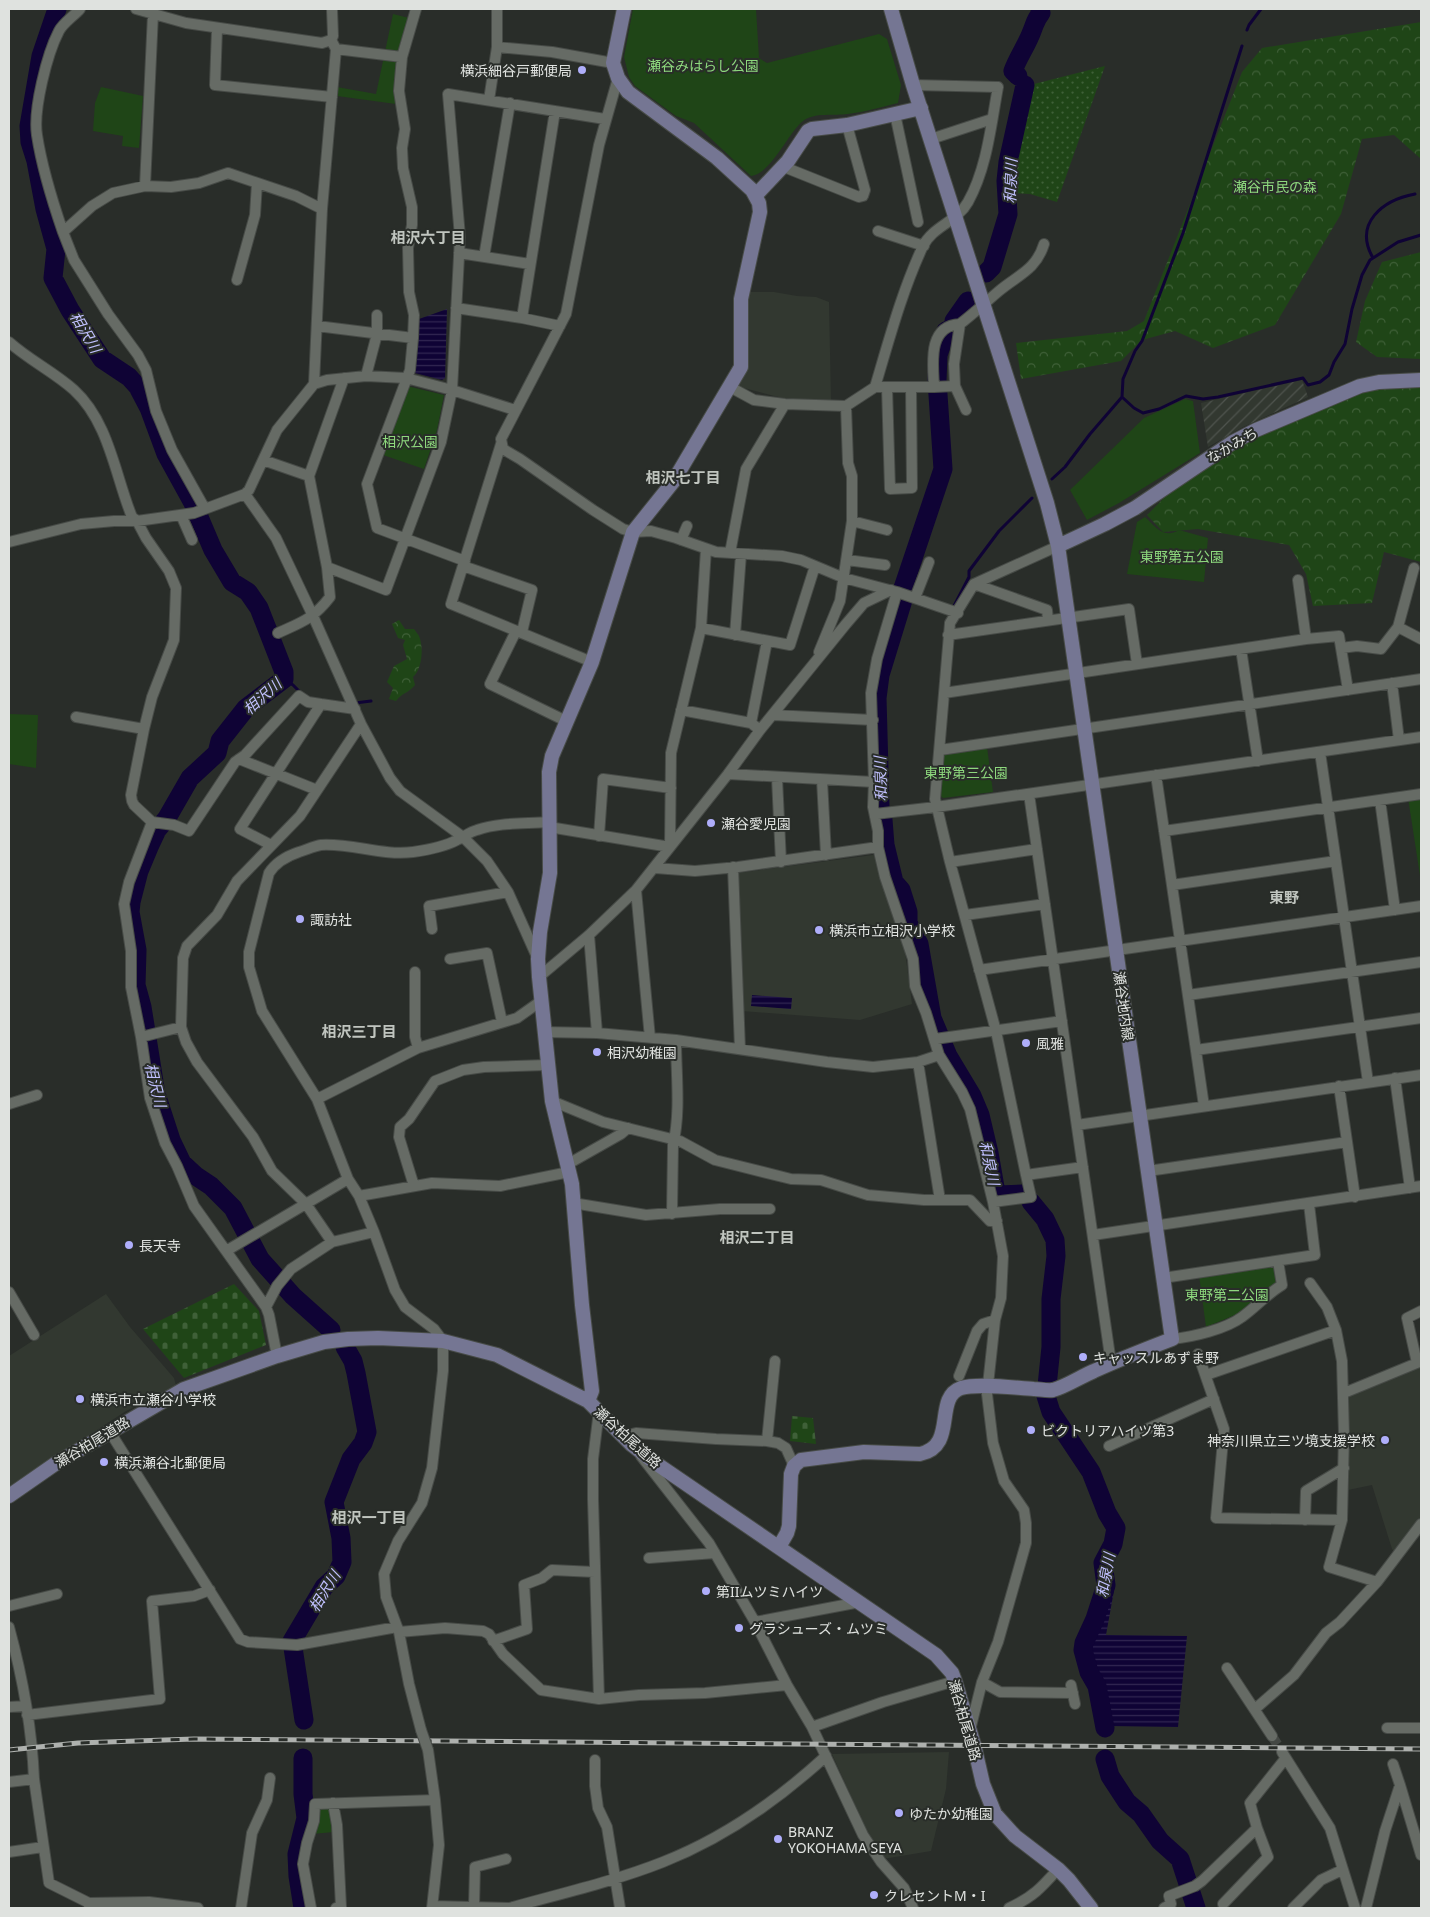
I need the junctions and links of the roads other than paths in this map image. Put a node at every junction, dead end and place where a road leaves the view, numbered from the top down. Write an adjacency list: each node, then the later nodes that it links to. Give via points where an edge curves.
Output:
1 (80, 9): 33 (street, via 60,29 50,55 38,116 37,134 50,195)
2 (136, 9): 8 (street)
3 (332, 9): 10 (street)
4 (416, 9): 12 (street)
5 (497, 9): 11 (street)
6 (624, 9): 13 (street)
7 (891, 9): 15 (street, 瀬谷地内線)
8 (153, 14): 9 (street); 28 (street)
9 (216, 29): 10 (street); 16 (street, via 215,84)
10 (334, 45): 12 (street); 16 (street)
11 (497, 47): 13 (street, via 552,52); 17 (street)
12 (402, 56): 49 (street, via 403,168 412,207 408,248)
13 (613, 63): 14 (street)
14 (618, 78): 22 (street); 29 (street, via 628,92 717,158)
15 (913, 84): 19 (street, 瀬谷地内線); 23 (street, via 998,87)
16 (332, 97): 30 (street)
17 (489, 100): 18 (street); 37 (street, via 448,94)
18 (510, 103): 20 (street); 38 (street)
19 (921, 108): 21 (street); 25 (street, 瀬谷地内線)
20 (555, 111): 22 (street); 39 (street)
21 (895, 114): 24 (street); 32 (street)
22 (605, 119): 47 (street, via 566,314)
23 (992, 119): 25 (street); 31 (street, via 981,170 968,202)
24 (847, 125): 26 (street, via 808,131); 26 (street, via 865,190 863,196)
25 (931, 139): 31 (street, 瀬谷地内線)
26 (784, 167): 29 (street)
27 (257, 183): 28 (street, via 228,173 193,184); 30 (street); 40 (street, via 255,215)
28 (145, 186): 33 (street, via 113,193 92,206)
29 (756, 195): 57 (street, via 760,212 741,299 741,367)
30 (322, 209): 46 (street)
31 (956, 217): 36 (street, via 930,234); 41 (street, 瀬谷地内線)
32 (918, 222)
33 (63, 232): 71 (street, via 74,260 146,370 156,411)
34 (878, 232): 36 (street)
35 (1044, 244): 41 (street, via 1040,256 1030,268)
36 (924, 246): 58 (street, via 911,275)
37 (459, 253): 38 (street); 42 (street)
38 (484, 257): 39 (street)
39 (530, 264): 44 (street)
40 (237, 280)
41 (983, 305): 45 (street); 82 (street, 瀬谷地内線, via 1047,502)
42 (456, 308): 44 (street); 62 (street)
43 (377, 315): 48 (street)
44 (522, 318): 47 (street)
45 (960, 324): 56 (street, via 954,364); 60 (street, via 939,333 933,352)
46 (317, 326): 48 (street); 55 (street)
47 (560, 326): 65 (street)
48 (377, 334): 49 (street); 51 (street)
49 (413, 338): 53 (street, via 410,370)
50 (9, 342): 73 (street, via 74,390 94,413 132,518)
51 (366, 376): 52 (street); 53 (street)
52 (344, 378): 55 (street); 69 (street)
53 (406, 378): 62 (street); 78 (street, via 367,484 378,528)
54 (1421, 380): 82 (street, なかみち, via 1360,386 1256,430 1135,508)
55 (314, 384): 68 (street, via 277,430)
56 (955, 386): 60 (street); 66 (street)
57 (730, 387): 63 (street, via 754,400); 77 (street, via 673,482)
58 (875, 387): 61 (street); 64 (street)
59 (911, 387): 60 (street); 61 (street); 61 (street, via 912,488 890,489)
60 (936, 387)
61 (887, 388)
62 (452, 390): 65 (street); 78 (street, via 442,442)
63 (785, 404): 64 (street); 84 (street, via 746,469)
64 (846, 406): 74 (street)
65 (515, 410): 67 (street)
66 (966, 410)
67 (501, 444): 77 (street, via 503,449 593,510); 88 (street)
68 (263, 460): 69 (street); 70 (street)
69 (309, 476): 90 (street)
70 (245, 494): 71 (street); 98 (street, via 276,538)
71 (200, 511): 72 (street)
72 (181, 515): 73 (street); 80 (street)
73 (137, 521): 79 (street, via 81,524); 130 (street, via 170,571 176,588 174,640 152,697)
74 (852, 521): 76 (street); 86 (street)
75 (686, 526): 81 (street)
76 (887, 530)
77 (633, 532): 81 (street, via 651,531); 112 (street)
78 (406, 539): 88 (street); 90 (street, via 386,590)
79 (11, 540)
80 (192, 540)
81 (681, 540): 83 (street)
82 (1058, 546): 95 (street); 99 (street, 瀬谷地内線)
83 (706, 549): 84 (street); 102 (street)
84 (730, 553): 85 (street)
85 (741, 554): 91 (street, via 782,556); 105 (street)
86 (847, 560): 89 (street); 93 (street)
87 (929, 562): 96 (street)
88 (464, 563): 103 (street, via 451,604); 103 (street, via 532,590)
89 (885, 565)
90 (328, 566): 98 (street, via 330,597)
91 (815, 566): 93 (street); 109 (street, via 790,645)
92 (1414, 568): 101 (street)
93 (844, 578): 96 (street); 113 (street, via 840,601)
94 (1298, 580): 107 (street)
95 (974, 584): 97 (street); 100 (street, via 1046,610)
96 (902, 593): 97 (street); 113 (street, via 864,604); 126 (street, via 877,659 871,693)
97 (958, 612): 106 (street, via 950,623)
98 (313, 616): 104 (street); 122 (street)
99 (1067, 618): 100 (street); 114 (street, via 1129,609); 115 (street, 瀬谷地内線)
100 (1048, 620): 106 (street)
101 (1398, 627): 108 (street); 110 (street, via 1381,649)
102 (701, 628): 105 (street); 123 (street)
103 (519, 632): 112 (street); 127 (street, via 490,684)
104 (278, 633)
105 (735, 635): 109 (street)
106 (948, 635): 119 (street)
107 (1306, 639): 110 (street, via 1339,636); 111 (street)
108 (1421, 639)
109 (767, 641): 128 (street)
110 (1341, 648): 118 (street)
111 (1242, 649): 114 (street); 121 (street)
112 (592, 662): 127 (street)
113 (814, 664): 124 (street)
114 (1137, 664): 115 (street)
115 (1076, 673): 119 (street); 131 (street, 瀬谷地内線)
116 (1421, 679): 117 (street)
117 (1392, 683): 118 (street); 134 (street)
118 (1348, 690): 121 (street)
119 (944, 692): 135 (street)
120 (321, 704): 122 (street); 137 (street, via 308,702 299,696); 139 (street)
121 (1250, 704): 131 (street); 138 (street)
122 (354, 705): 129 (street)
123 (681, 710): 128 (street); 146 (street, via 671,753)
124 (773, 715): 126 (street); 132 (street)
125 (76, 717): 130 (street)
126 (873, 720): 144 (street)
127 (566, 721): 155 (street, via 549,772)
128 (751, 723): 132 (street)
129 (361, 724): 147 (street); 157 (street, via 390,778 400,790)
130 (144, 729): 154 (street, via 132,800)
131 (1084, 729): 135 (street); 145 (street, 瀬谷地内線)
132 (760, 730): 140 (street)
133 (1421, 737): 134 (street)
134 (1399, 740): 136 (street)
135 (940, 750): 151 (street)
136 (1320, 752): 138 (street); 152 (street)
137 (239, 759): 139 (street); 154 (street, via 189,831)
138 (1258, 761): 141 (street)
139 (275, 773): 147 (street); 159 (street, via 240,829)
140 (728, 774): 142 (street); 160 (street)
141 (1156, 776): 145 (street); 156 (street)
142 (777, 778): 143 (street); 165 (street)
143 (822, 780): 144 (street); 163 (street)
144 (874, 782): 153 (street, via 873,806)
145 (1092, 785): 148 (street); 180 (street, 瀬谷地内線)
146 (671, 788): 158 (street, via 603,778); 160 (street)
147 (317, 790): 159 (street, via 300,816)
148 (1029, 794): 151 (street); 162 (street)
149 (1421, 794): 150 (street)
150 (1380, 800): 152 (street); 174 (street)
151 (936, 807): 153 (street); 166 (street)
152 (1328, 807): 156 (street); 164 (street)
153 (879, 814): 161 (street)
154 (155, 823): 199 (street, via 129,882 124,904 131,951 131,987)
155 (549, 824): 157 (street, via 495,825); 158 (street); 183 (street, via 550,873)
156 (1164, 831): 169 (street)
157 (463, 836): 171 (street, via 487,861); 214 (street, via 437,847 411,852 320,845 290,855 273,866 249,952 249,967 262,1011)
158 (599, 836): 160 (street)
159 (271, 845): 195 (street, via 238,881 217,915 187,946 183,958)
160 (670, 847): 167 (street)
161 (878, 847): 163 (street); 201 (street, via 913,959 915,986)
162 (1037, 849): 166 (street); 172 (street)
163 (826, 855): 165 (street)
164 (1336, 861): 169 (street); 176 (street)
165 (781, 862): 168 (street)
166 (950, 862): 175 (street)
167 (656, 868): 168 (street); 170 (street)
168 (733, 868): 204 (street)
169 (1172, 885): 179 (street)
170 (636, 890): 178 (street); 200 (street)
171 (508, 892): 177 (street, via 429,906); 183 (street)
172 (1045, 904): 175 (street); 182 (street)
173 (1421, 906): 174 (street)
174 (1396, 910): 176 (street)
175 (964, 915): 185 (street)
176 (1344, 917): 179 (street); 187 (street)
177 (432, 929)
178 (589, 935): 188 (street); 198 (street)
179 (1180, 941): 180 (street); 189 (street)
180 (1116, 950): 182 (street); 218 (street, 瀬谷地内線)
181 (450, 959): 193 (street, via 487,953)
182 (1053, 959): 185 (street); 192 (street)
183 (538, 960): 188 (street)
184 (1421, 962): 187 (street)
185 (979, 970): 196 (street)
186 (415, 972): 203 (street, via 415,1037)
187 (1352, 972): 189 (street); 194 (street)
188 (539, 977): 190 (street)
189 (1188, 995): 205 (street)
190 (541, 1001): 193 (street, via 517,1018); 197 (street)
191 (1421, 1018): 194 (street)
192 (1062, 1021): 196 (street); 219 (street)
193 (502, 1022): 203 (street)
194 (1360, 1027): 205 (street); 211 (street)
195 (181, 1028): 199 (street); 236 (street, via 197,1062 253,1137 272,1172)
196 (996, 1030): 201 (street); 226 (street)
197 (543, 1032): 198 (street); 208 (street)
198 (597, 1033): 200 (street)
199 (145, 1036): 245 (street, via 150,1098 165,1143 194,1206)
200 (650, 1038): 202 (street)
201 (940, 1039): 206 (street)
202 (676, 1040): 204 (street); 221 (street)
203 (418, 1048): 214 (street)
204 (740, 1049): 207 (street, via 873,1067)
205 (1196, 1050): 217 (street)
206 (939, 1055): 207 (street); 235 (street, via 970,1109)
207 (918, 1062): 233 (street)
208 (547, 1065): 215 (street); 228 (street, via 463,1070 435,1081 400,1127 398,1137)
209 (1421, 1075): 210 (street)
210 (1395, 1078): 211 (street); 230 (street)
211 (1368, 1082): 212 (street)
212 (1339, 1086): 217 (street); 222 (street)
213 (37, 1095): 216 (street)
214 (317, 1099): 227 (street)
215 (552, 1101): 220 (street, via 603,1122); 224 (street)
216 (9, 1104)
217 (1204, 1106): 218 (street)
218 (1140, 1115): 219 (street); 225 (street, 瀬谷地内線)
219 (1077, 1125): 223 (street)
220 (628, 1128): 221 (street); 224 (street)
221 (675, 1139): 233 (street, via 715,1160 791,1179 821,1180 868,1195); 239 (street)
222 (1347, 1142): 225 (street); 232 (street)
223 (1083, 1167): 226 (street); 243 (street)
224 (568, 1168): 228 (street, via 500,1186 432,1183); 234 (street)
225 (1148, 1171): 241 (street, 瀬谷地内線)
226 (1026, 1175): 235 (street, via 1031,1197)
227 (348, 1178): 231 (street); 236 (street)
228 (414, 1186): 231 (street)
229 (1421, 1186): 230 (street)
230 (1410, 1188): 232 (street)
231 (359, 1196): 242 (street)
232 (1355, 1197): 237 (street)
233 (940, 1200): 240 (street, via 970,1200 990,1221)
234 (574, 1202): 239 (street, via 646,1215); 266 (street, via 592,1391)
235 (993, 1202): 240 (street)
236 (306, 1204): 244 (street); 245 (street)
237 (1308, 1204): 241 (street); 246 (street, via 1315,1255)
238 (770, 1209): 239 (street, via 720,1209)
239 (672, 1214)
240 (997, 1221): 252 (street, via 1003,1256 1001,1298)
241 (1156, 1226): 243 (street); 247 (street, 瀬谷地内線)
242 (374, 1232): 244 (street); 256 (street, via 395,1290 405,1306)
243 (1093, 1236): 260 (street)
244 (332, 1242): 250 (street, via 291,1269)
245 (226, 1252): 250 (street)
246 (1278, 1261): 247 (street); 255 (street, via 1282,1285 1241,1318 1192,1337)
247 (1163, 1278): 255 (street, 瀬谷地内線)
248 (1310, 1283): 253 (street, via 1327,1307)
249 (9, 1292): 254 (street)
250 (266, 1307): 258 (street)
251 (1421, 1312): 264 (street, via 1407,1318 1417,1363)
252 (995, 1320): 262 (street, via 983,1324 977,1331); 263 (street)
253 (1336, 1330): 261 (street); 264 (street)
254 (34, 1335)
255 (1172, 1339): 260 (street)
256 (443, 1340): 258 (street, 瀬谷柏尾道路, via 348,1339 324,1342); 266 (street, 瀬谷柏尾道路, via 497,1355); 289 (street, via 443,1371 432,1468 422,1503 398,1541 384,1574 386,1597)
257 (1198, 1354): 261 (street)
258 (278, 1356): 268 (street, 瀬谷柏尾道路, via 184,1389)
259 (774, 1361): 270 (street)
260 (1111, 1363): 263 (street, via 1049,1390)
261 (1206, 1375): 265 (street)
262 (959, 1376)
263 (987, 1387): 272 (street, via 959,1389 951,1396 940,1441 929,1452 844,1454 801,1460); 293 (street, via 993,1443 1004,1481 1024,1510 1026,1544 998,1642)
264 (1344, 1393): 273 (street)
265 (1214, 1399): 271 (street); 275 (street, via 1224,1429 1216,1518)
266 (588, 1401): 267 (street, 瀬谷柏尾道路)
267 (599, 1411): 269 (street, 瀬谷柏尾道路); 281 (street, via 593,1459)
268 (110, 1432): 274 (street, 瀬谷柏尾道路); 283 (street)
269 (628, 1440): 270 (street, via 636,1432); 278 (street, 瀬谷柏尾道路, via 654,1462); 279 (street)
270 (767, 1441): 272 (street, via 786,1448)
271 (1109, 1446)
272 (794, 1466): 278 (street, via 790,1480 788,1533)
273 (1344, 1468): 275 (street, via 1306,1491); 276 (street)
274 (9, 1496)
275 (1305, 1520): 276 (street)
276 (1342, 1520): 282 (street, via 1329,1567)
277 (1421, 1524): 282 (street)
278 (779, 1547): 285 (street, 瀬谷柏尾道路)
279 (715, 1553): 280 (street); 287 (street)
280 (649, 1558)
281 (595, 1572): 290 (street, via 552,1570 524,1585 527,1629); 295 (street)
282 (1376, 1582): 298 (street, via 1326,1633 1294,1676)
283 (210, 1590): 289 (street, via 240,1638 248,1642 292,1644); 299 (street, via 194,1596 152,1601 160,1699)
284 (57, 1594): 286 (street)
285 (860, 1602): 287 (street); 292 (street, 瀬谷柏尾道路, via 936,1654)
286 (9, 1606)
287 (755, 1622): 294 (street)
288 (9, 1627): 299 (street)
289 (398, 1629): 290 (street, via 461,1628 483,1631); 312 (street, bridge, via 409,1684 428,1750)
290 (493, 1641): 295 (street, via 541,1690)
291 (1227, 1668): 298 (street)
292 (955, 1681): 300 (street); 303 (street, 瀬谷柏尾道路)
293 (982, 1682): 296 (street, via 1000,1692 1072,1689); 303 (street)
294 (787, 1685): 295 (street); 300 (street)
295 (599, 1699)
296 (1075, 1704)
297 (9, 1707): 299 (street)
298 (1255, 1709): 304 (street)
299 (26, 1710): 309 (street, via 33,1748)
300 (812, 1727): 305 (street)
301 (1387, 1728): 302 (street)
302 (1421, 1728)
303 (970, 1730): 319 (street, 瀬谷柏尾道路, via 983,1784 995,1814 1015,1836)
304 (1272, 1736)
305 (826, 1756): 321 (street, via 734,1828 663,1862); 332 (street, via 863,1836 904,1888)
306 (595, 1760): 321 (street, via 598,1808 607,1827)
307 (1393, 1764): 311 (street)
308 (270, 1778): 327 (street, via 267,1800 252,1832)
309 (34, 1779): 310 (street); 315 (street)
310 (9, 1782)
311 (1400, 1785): 317 (street); 338 (street)
312 (435, 1800): 313 (street); 324 (street, via 439,1845)
313 (334, 1803): 328 (street, via 314,1804 314,1821 303,1864); 329 (street, via 341,1907)
314 (1257, 1828): 320 (street, via 1250,1803 1283,1756 1330,1828); 322 (street, via 1268,1857); 335 (street, via 1202,1881 1169,1896 1171,1904)
315 (43, 1847): 316 (street); 323 (street, via 49,1883)
316 (9, 1852)
317 (1421, 1854)
318 (506, 1860): 325 (street, via 475,1867)
319 (1058, 1869): 333 (street, via 1033,1896); 334 (street, 瀬谷柏尾道路)
320 (1342, 1870): 336 (street, via 1321,1880); 337 (street)
321 (616, 1878): 330 (street); 331 (street)
322 (1223, 1904)
323 (89, 1906): 326 (street, via 149,1902)
324 (432, 1907): 325 (street)
325 (474, 1907): 330 (street)
326 (198, 1908)
327 (241, 1908)
328 (311, 1908)
329 (336, 1908)
330 (514, 1908)
331 (620, 1908)
332 (913, 1908)
333 (1009, 1908)
334 (1091, 1908)
335 (1164, 1908)
336 (1294, 1908)
337 (1354, 1908)
338 (1366, 1908)

